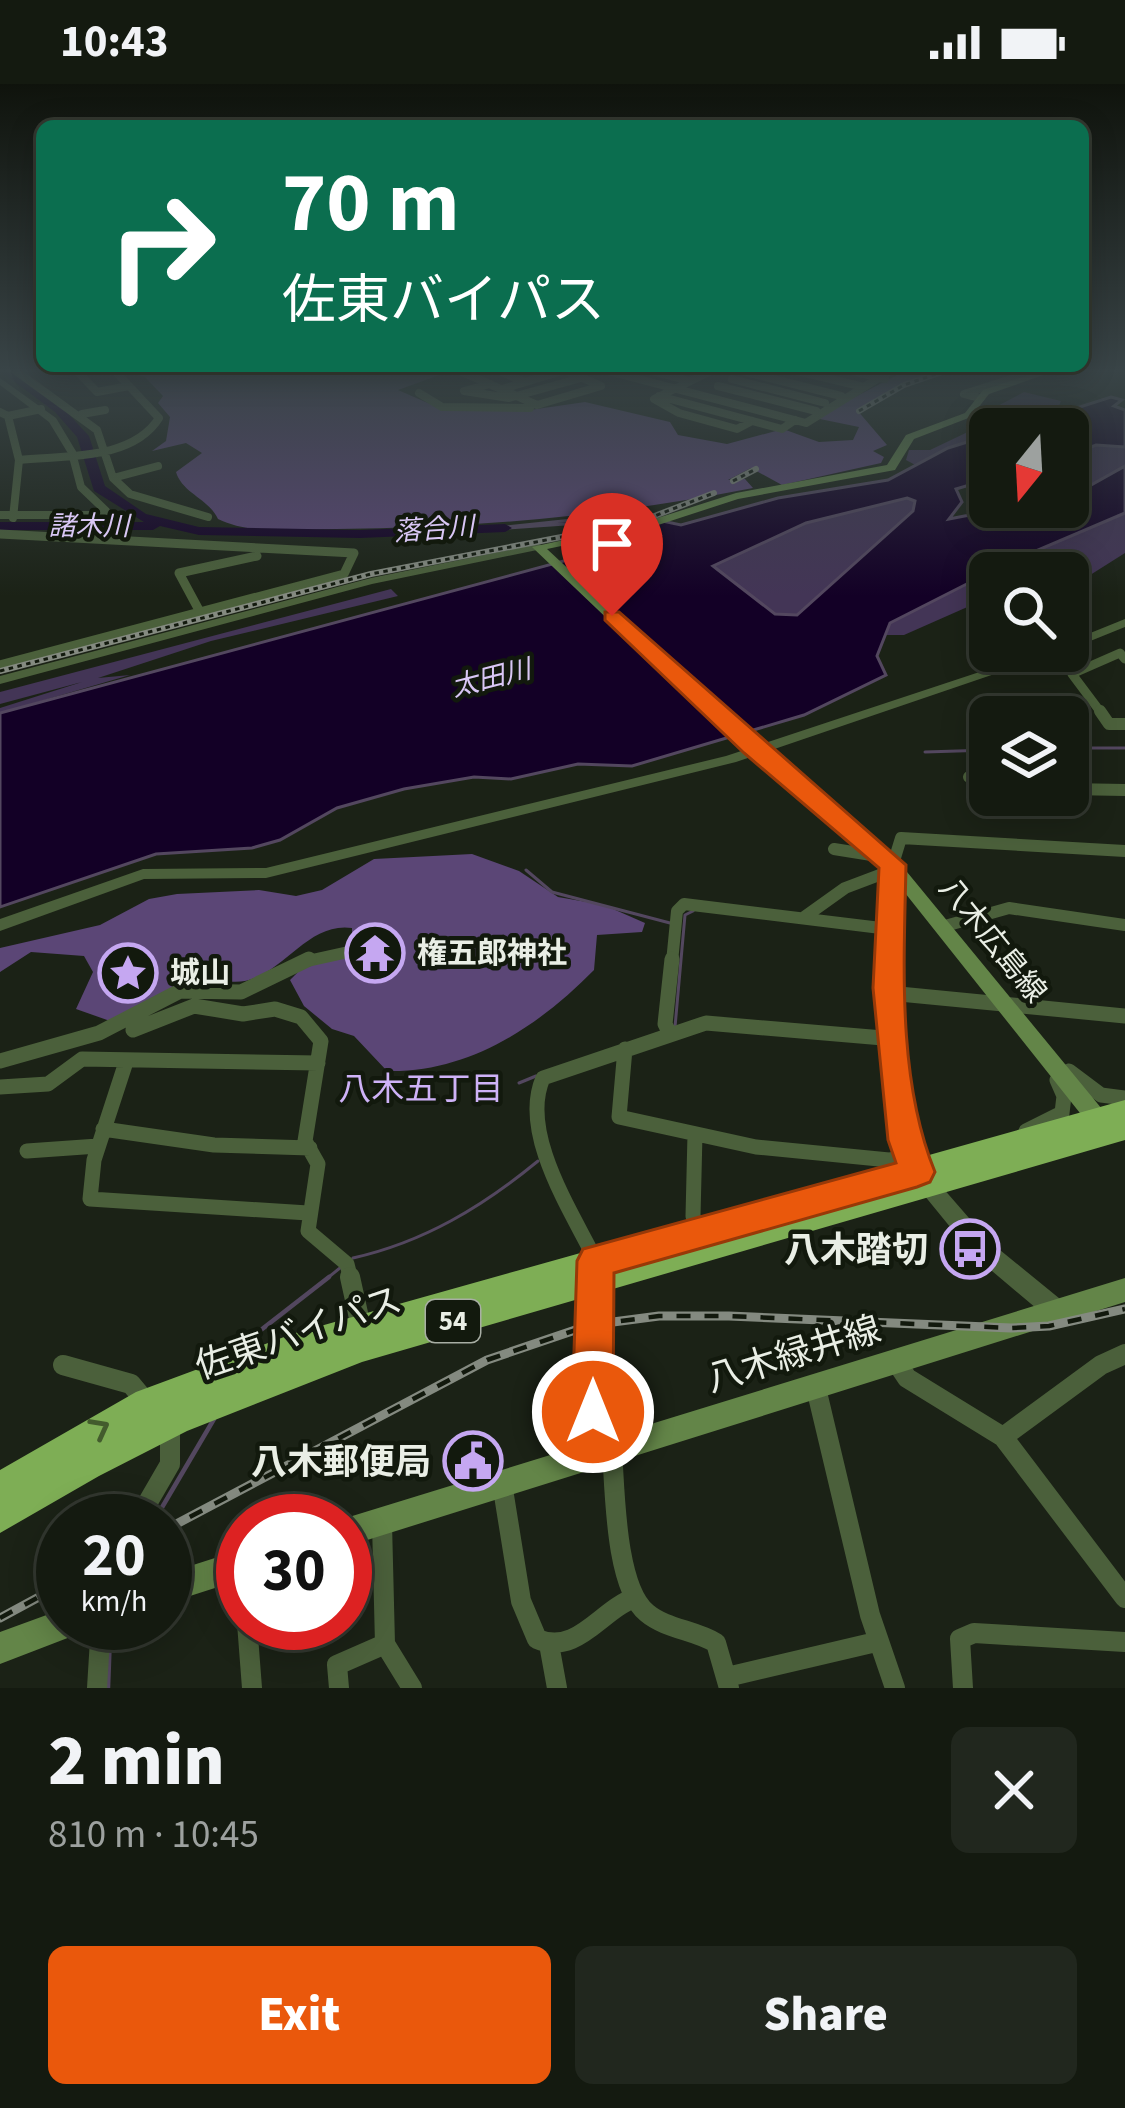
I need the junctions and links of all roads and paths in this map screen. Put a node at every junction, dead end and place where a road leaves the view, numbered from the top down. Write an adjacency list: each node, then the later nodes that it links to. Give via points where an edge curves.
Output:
1 (14, 446): 8 (street)
2 (71, 446): 7 (street)
3 (103, 446): 6 (street)
4 (120, 446): 6 (street)
5 (905, 446): 15 (main road, via 891,469 736,496)
6 (105, 449): 7 (street); 10 (street)
7 (75, 453): 8 (street); 12 (street, via 75,480 106,511)
8 (19, 460): 12 (street)
9 (158, 466): 10 (street)
10 (113, 478): 13 (street, via 149,503)
11 (0, 515): 12 (street)
12 (14, 517): 14 (street)
13 (208, 517)
14 (0, 533): 16 (street)
15 (541, 550): 27 (street, via 371,581); 29 (main road, 八木広島線)
16 (266, 551): 17 (street); 19 (street, via 178,573)
17 (314, 552): 18 (street); 18 (street, via 354,553 344,574)
18 (317, 581): 19 (street)
19 (200, 612): 23 (street)
20 (1125, 623): 21 (street)
21 (1089, 638)
22 (1123, 654): 24 (street)
23 (0, 664)
24 (1089, 667)
25 (990, 672): 29 (street)
26 (1076, 672): 28 (street, via 1108,724)
27 (0, 680)
28 (1125, 724)
29 (753, 747): 34 (main road, 八木広島線); 37 (street, via 266,873 143,874)
30 (1089, 789): 31 (street)
31 (1125, 790)
32 (834, 849): 34 (street)
33 (1125, 851): 34 (street, via 908,836)
34 (888, 864): 35 (street); 38 (main road, 八木広島線); 39 (street)
35 (802, 919): 39 (street); 45 (street, via 684,904 677,911)
36 (1125, 925): 38 (street, via 1009,908)
37 (0, 926)
38 (945, 926): 42 (main road, 八木広島線)
39 (889, 929): 41 (street)
40 (371, 946): 49 (street, via 315,956 241,992 180,992 99,1034)
41 (889, 993): 42 (street); 46 (street)
42 (1008, 1006): 43 (street); 47 (main road, 八木広島線)
43 (1125, 1016)
44 (133, 1030): 51 (street, via 194,1006 243,1014 275,1009 313,1028 322,1041)
45 (670, 1034): 46 (street, via 706,1023); 48 (street)
46 (895, 1039): 61 (street)
47 (1041, 1047): 53 (street, via 1088,1088); 55 (main road, 八木広島線); 58 (street, via 1064,1107)
48 (625, 1049): 56 (street, via 619,1117); 64 (street, via 536,1086 554,1172)
49 (0, 1060)
50 (126, 1062): 51 (street); 52 (street, via 82,1059 48,1084); 57 (street)
51 (318, 1063): 59 (street)
52 (0, 1087)
53 (1125, 1098)
54 (1125, 1110): 55 (highway, 佐東バイパス / 54)
55 (1110, 1127): 58 (highway, 佐東バイパス / 54); 61 (highway, 佐東バイパス / 54)
56 (695, 1134): 61 (street); 63 (street, via 693,1216)
57 (100, 1138): 59 (street); 60 (street); 62 (street, via 90,1199)
58 (1017, 1142): 61 (highway, 佐東バイパス / 54)
59 (310, 1148): 62 (street, via 318,1164)
60 (27, 1151)
61 (919, 1171): 63 (highway, 佐東バイパス / 54); 64 (highway, 佐東バイパス / 54); 66 (street, via 981,1248)
62 (308, 1213): 67 (street, via 308,1231 347,1264)
63 (700, 1232): 64 (highway, 佐東バイパス / 54)
64 (594, 1272): 67 (highway, 佐東バイパス / 54); 72 (highway, 佐東バイパス / 54); 74 (street)
65 (1125, 1290): 66 (main road, 八木緑井線)
66 (1058, 1311): 69 (main road, 八木緑井線)
67 (361, 1327): 72 (highway, 佐東バイパス / 54)
68 (1125, 1354): 73 (street)
69 (897, 1363): 71 (main road, 八木緑井線); 73 (street, via 907,1378)
70 (63, 1365): 72 (street, via 131,1384)
71 (817, 1388): 74 (main road, 八木緑井線); 84 (street)
72 (158, 1412): 76 (highway, 佐東バイパス / 54, one-way to 72); 77 (street, via 176,1444); 78 (highway, 佐東バイパス / 54)
73 (1003, 1437): 82 (street)
74 (601, 1450): 75 (main road, 八木緑井線); 81 (street)
75 (502, 1482): 79 (main road, 八木緑井線); 87 (street, via 520,1601 537,1639)
76 (0, 1489)
77 (154, 1494)
78 (0, 1516)
79 (382, 1520): 80 (main road, 八木緑井線); 86 (street)
80 (372, 1523)
81 (635, 1598): 87 (street, via 616,1604 591,1632); 91 (street, via 645,1612 716,1643)
82 (1125, 1598)
83 (36, 1635): 88 (main road)
84 (876, 1642): 91 (street); 97 (street)
85 (1125, 1642): 98 (street, via 974,1633 960,1640 957,1654)
86 (385, 1644): 94 (street, via 337,1665); 95 (street)
87 (549, 1645): 96 (street)
88 (0, 1648)
89 (99, 1650): 92 (street)
90 (249, 1650): 93 (street)
91 (728, 1683)
92 (97, 1688)
93 (252, 1688)
94 (338, 1688)
95 (412, 1688)
96 (557, 1688)
97 (895, 1688)
98 (963, 1688)

